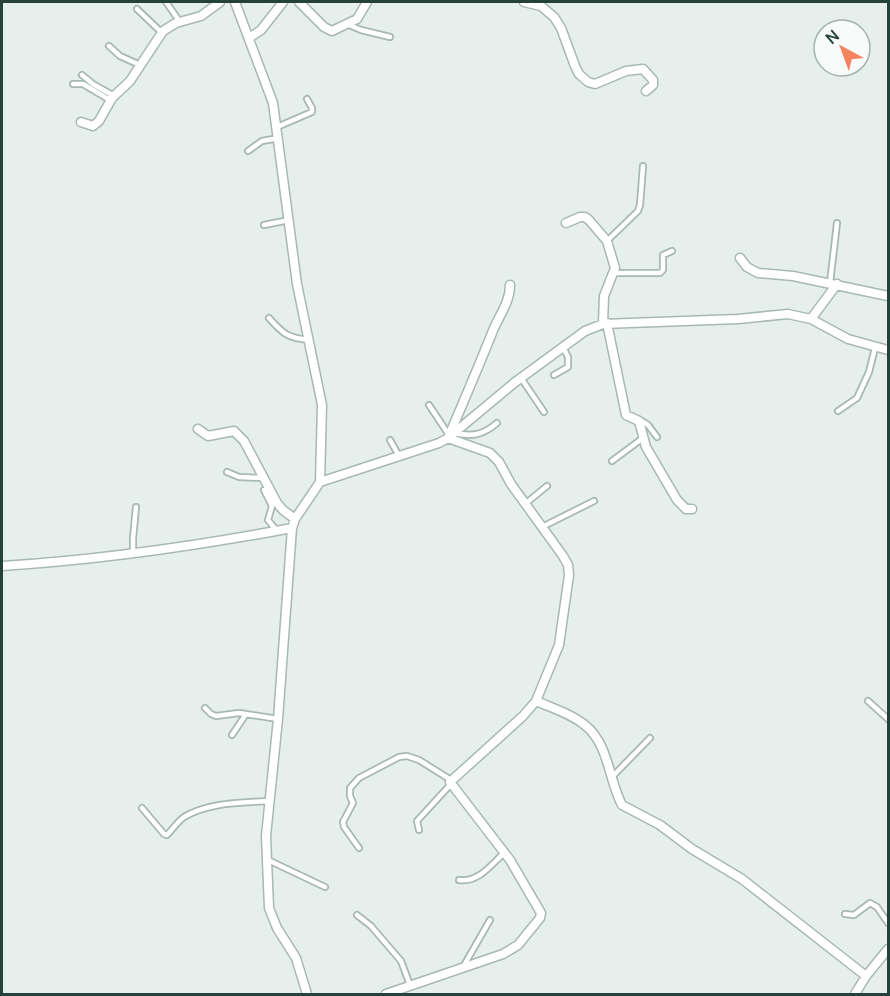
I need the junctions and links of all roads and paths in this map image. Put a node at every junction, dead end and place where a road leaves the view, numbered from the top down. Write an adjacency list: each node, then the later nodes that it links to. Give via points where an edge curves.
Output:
1 (166, 2): 9 (lane)
2 (220, 2): 9 (street, via 201,16)
3 (235, 2): 12 (street)
4 (283, 2): 12 (street, via 261,30)
5 (299, 2): 10 (street, via 328,31)
6 (367, 2): 10 (street, via 357,19)
7 (524, 2): 18 (street, via 541,6 554,16 575,66 588,82 595,84 626,71 643,69 653,85)
8 (137, 9): 11 (lane)
9 (180, 22): 11 (street)
10 (346, 24): 13 (lane)
11 (161, 32): 15 (street)
12 (249, 38): 22 (street, via 269,89)
13 (390, 38)
14 (110, 46): 15 (lane, via 120,56)
15 (140, 65): 19 (street)
16 (82, 75): 19 (lane)
17 (73, 84): 19 (lane, via 83,84)
18 (646, 91)
19 (112, 98): 21 (street, via 96,125)
20 (307, 99): 22 (lane, via 312,112)
21 (81, 122)
22 (277, 127): 23 (street)
23 (279, 138): 24 (lane, via 262,141); 26 (street)
24 (248, 151)
25 (643, 166): 30 (lane, via 638,211)
26 (289, 220): 29 (lane); 40 (street)
27 (837, 223): 34 (lane)
28 (566, 224): 30 (street, via 585,217)
29 (264, 225)
30 (608, 242): 33 (street, via 615,262)
31 (672, 251): 33 (lane, via 663,255 660,273)
32 (740, 258): 34 (street, via 752,271)
33 (614, 273): 39 (street, via 604,296)
34 (833, 284): 36 (street); 38 (street)
35 (510, 285): 52 (street, via 508,301)
36 (888, 296)
37 (269, 318): 40 (lane, via 286,335)
38 (811, 319): 39 (street, via 777,314); 42 (street)
39 (605, 323): 41 (street); 49 (street, via 625,412)
40 (309, 340): 60 (street, via 322,405)
41 (563, 347): 44 (lane, via 568,367); 45 (street)
42 (874, 348): 43 (street); 47 (lane, via 857,398)
43 (888, 350)
44 (554, 375)
45 (521, 378): 48 (lane); 52 (street)
46 (429, 405): 52 (lane)
47 (838, 411)
48 (544, 412)
49 (636, 420): 53 (lane, via 648,425); 54 (street)
50 (497, 423): 52 (lane, via 478,435)
51 (198, 429): 59 (street, via 208,436 234,431)
52 (451, 435): 56 (street); 64 (street, via 495,457)
53 (657, 437)
54 (643, 438): 57 (lane); 66 (street, via 677,500 686,509)
55 (390, 440): 56 (lane)
56 (399, 456): 60 (street)
57 (612, 460)
58 (227, 472): 59 (lane, via 239,477)
59 (264, 478): 67 (street, via 283,510)
60 (320, 482): 67 (street)
61 (548, 486): 64 (lane)
62 (264, 490): 70 (lane, via 272,506 268,520)
63 (594, 501): 68 (lane)
64 (525, 504): 68 (street)
65 (136, 507): 71 (lane)
66 (692, 508)
67 (295, 519): 69 (street)
68 (542, 527): 73 (street, via 563,556 569,575 559,645)
69 (292, 528): 70 (street); 77 (street)
70 (277, 531): 71 (street)
71 (133, 553): 72 (street)
72 (2, 566)
73 (536, 701): 81 (street, via 587,726 600,745); 82 (street)
74 (868, 701): 78 (lane)
75 (205, 708): 76 (lane, via 216,716)
76 (246, 714): 77 (lane); 79 (lane)
77 (278, 719): 83 (street)
78 (888, 719)
79 (232, 735)
80 (650, 738): 81 (lane)
81 (611, 777): 97 (street, via 628,810 660,825 735,874)
82 (451, 782): 85 (lane, via 417,821); 86 (lane, via 407,756 359,778 349,790 353,803 343,822); 87 (street)
83 (269, 801): 84 (lane, via 203,809 183,818 167,835); 88 (street)
84 (142, 808)
85 (419, 830)
86 (359, 848)
87 (504, 853): 89 (lane, via 477,877 468,882); 96 (street, via 540,908 540,918 511,950)
88 (267, 860): 90 (lane); 99 (street, via 272,918 297,958)
89 (459, 880)
90 (325, 887)
91 (846, 914): 94 (lane, via 854,915 873,904)
92 (357, 915): 98 (lane, via 401,961)
93 (490, 920): 96 (lane)
94 (888, 923)
95 (888, 949): 97 (street)
96 (462, 968): 98 (street)
97 (866, 976): 101 (street)
98 (410, 985): 100 (street)
99 (308, 994)
100 (386, 994)
101 (855, 994)

